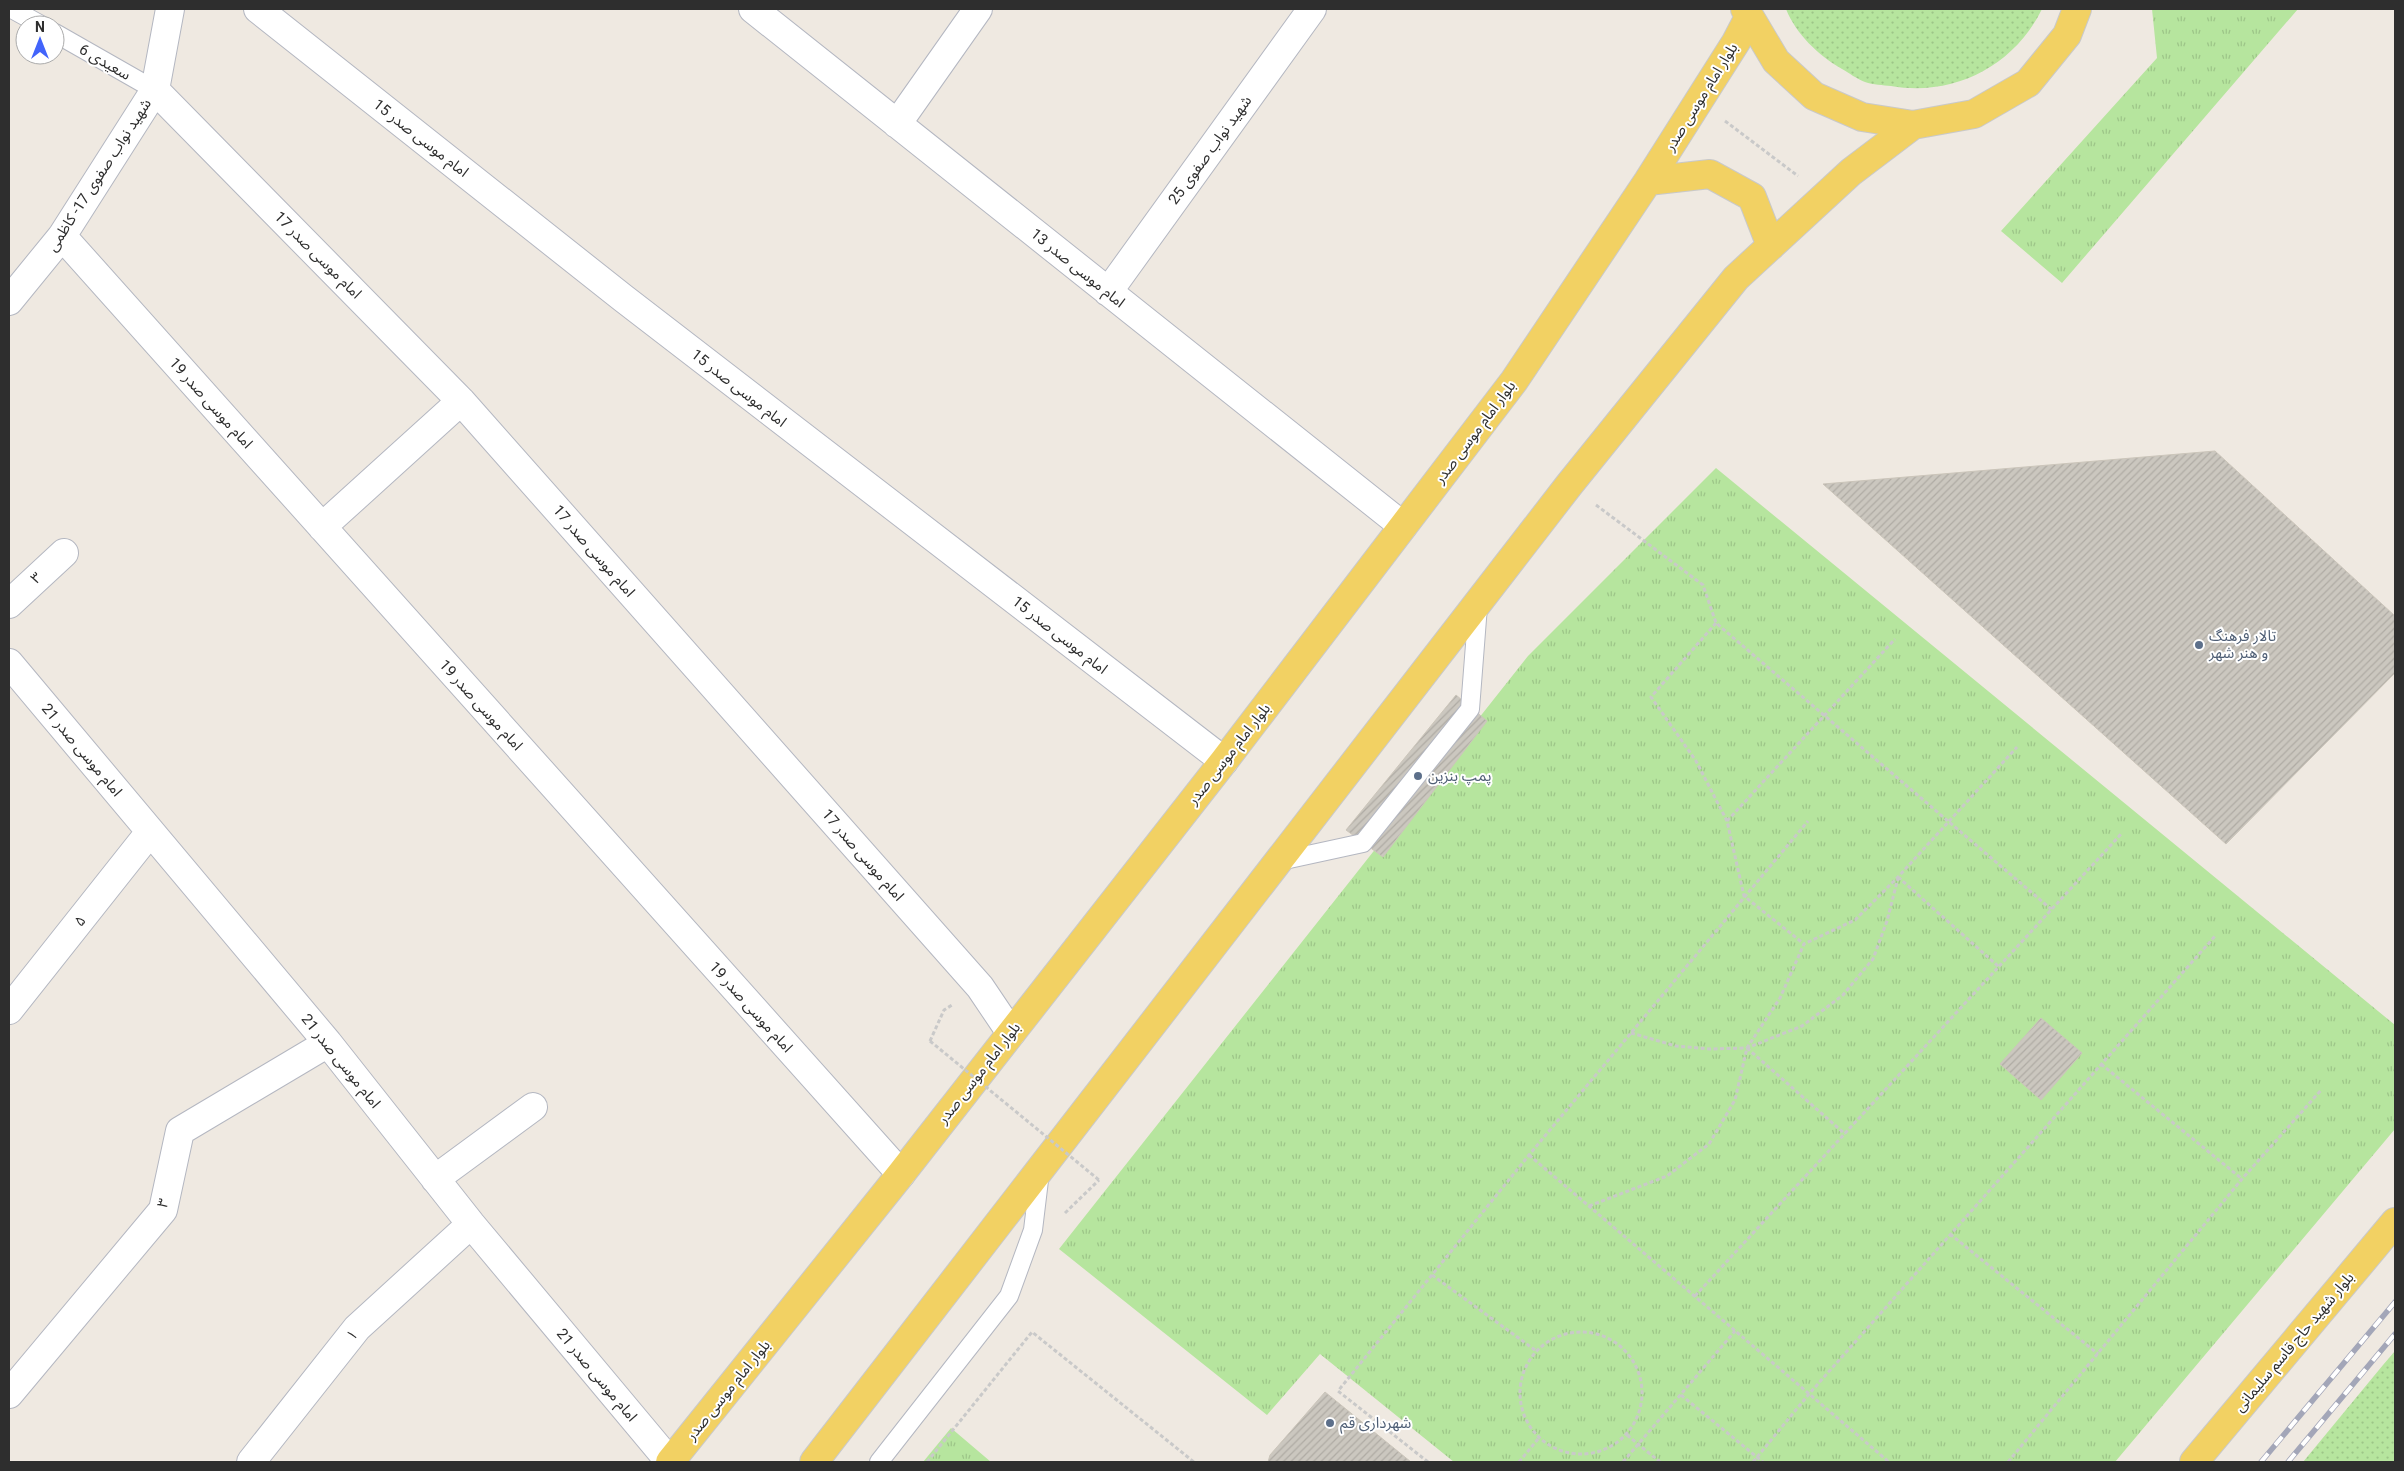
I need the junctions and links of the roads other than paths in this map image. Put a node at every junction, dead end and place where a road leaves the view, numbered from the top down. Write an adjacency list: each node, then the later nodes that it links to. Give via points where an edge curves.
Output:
1 (170, 9): 9 (street, شهید نواب صفوی 17- کاظمی)
2 (258, 9): 24 (street, امام موسی صدر 15, via 623,298)
3 (753, 9): 10 (street, امام موسی صدر 13)
4 (978, 9): 10 (street)
5 (1312, 9): 15 (street, شهید نواب صفوی 25)
6 (2077, 9): 11 (main road, via 2067,35 2028,83 1974,114)
7 (1747, 13): 11 (main road, via 1776,61 1814,96 1862,117); 12 (main road, بلوار امام موسی صدر, via 1736,42)
8 (65, 39): 9 (lane, سعیدی 6)
9 (155, 90): 13 (street, شهید نواب صفوی 17- کاظمی); 17 (street, امام موسی صدر 17)
10 (897, 124): 15 (street, امام موسی صدر 13)
11 (1913, 125): 14 (main road, via 1851,172)
12 (1648, 181): 14 (main road, via 1710,174 1752,198); 18 (main road, بلوار امام موسی صدر, via 1514,381)
13 (62, 236): 16 (street, شهید نواب صفوی 17- کاظمی); 19 (street, امام موسی صدر 19)
14 (1771, 246): 22 (main road, via 1736,278)
15 (1108, 292): 18 (street, امام موسی صدر 13)
16 (9, 301)
17 (461, 401): 19 (street); 28 (street, امام موسی صدر 17, via 980,987)
18 (1403, 526): 24 (main road, بلوار امام موسی صدر)
19 (322, 527): 32 (street, امام موسی صدر 19)
20 (64, 553): 21 (street, ۳)
21 (9, 604)
22 (1478, 606): 26 (main road); 26 (lane, via 1470,709 1363,843)
23 (11, 671): 25 (street, امام موسی صدر 21)
24 (1224, 761): 28 (main road, بلوار امام موسی صدر)
25 (150, 832): 27 (street, ۵); 29 (street, امام موسی صدر 21)
26 (1280, 861): 31 (main road)
27 (9, 1010)
28 (1010, 1033): 32 (main road, بلوار امام موسی صدر)
29 (328, 1043): 33 (street, امام موسی صدر 21); 36 (street, ۳, via 180,1131 163,1210)
30 (533, 1107): 33 (street)
31 (1040, 1167): 39 (main road); 40 (lane, via 1033,1230 1010,1296)
32 (901, 1174): 38 (main road, بلوار امام موسی صدر)
33 (434, 1179): 35 (street, امام موسی صدر 21)
34 (2395, 1222): 41 (main road, بلوار شهید حاج قاسم سلیمانی)
35 (471, 1224): 37 (street, ۱, via 357,1328); 38 (street, امام موسی صدر 21)
36 (9, 1394)
37 (251, 1462)
38 (670, 1462)
39 (814, 1462)
40 (879, 1462)
41 (2194, 1462)

